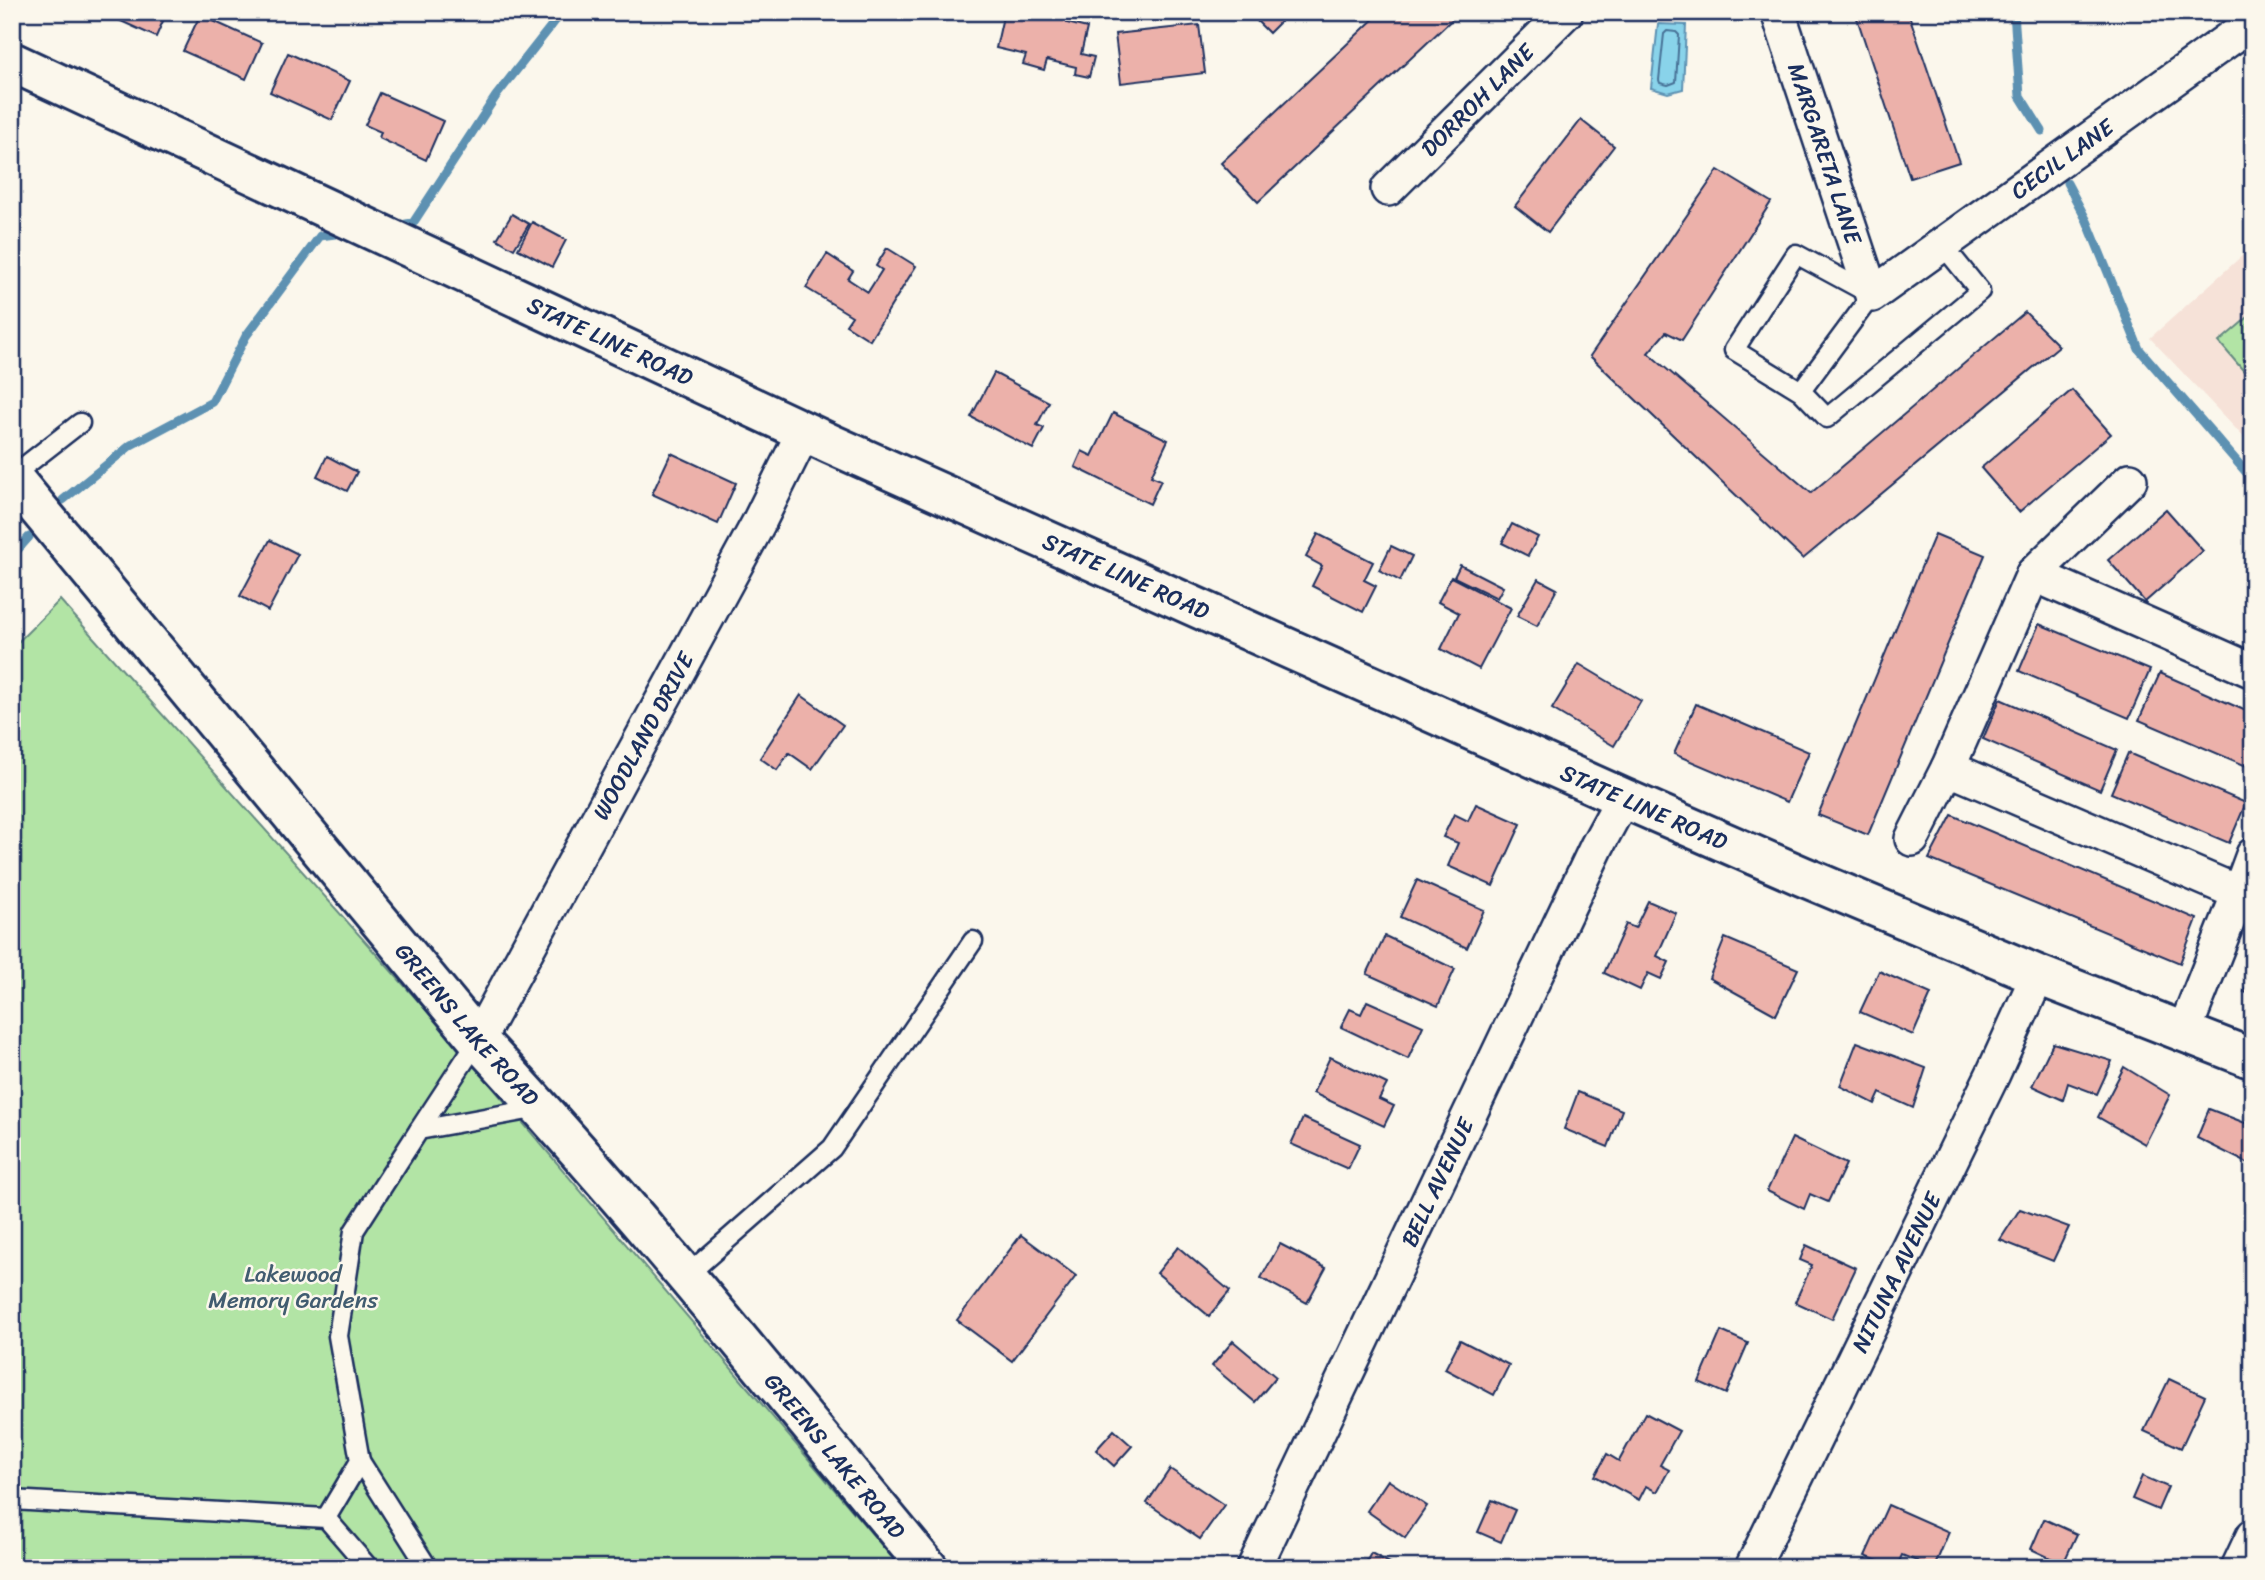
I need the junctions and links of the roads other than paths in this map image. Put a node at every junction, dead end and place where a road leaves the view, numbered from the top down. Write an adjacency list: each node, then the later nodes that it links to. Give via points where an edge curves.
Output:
1 (1566, 12): 5 (street, DORROH LANE)
2 (1777, 12): 7 (street, MARGARETA LANE)
3 (2253, 22): 6 (street, CECIL LANE)
4 (12, 62): 10 (street, STATE LINE ROAD)
5 (1388, 189)
6 (1942, 244): 7 (street, CECIL LANE); 8 (lane, via 1980,291 1827,418)
7 (1872, 295): 8 (lane); 8 (lane, via 1796,254 1734,350)
8 (1801, 391)
9 (80, 423): 11 (lane)
10 (804, 431): 16 (street, STATE LINE ROAD); 23 (street, WOODLAND DRIVE)
11 (12, 476): 23 (street, GREENS LAKE ROAD)
12 (2130, 480): 13 (street)
13 (2033, 574): 14 (street); 15 (street)
14 (2253, 671)
15 (1948, 768): 17 (street); 19 (street)
16 (1623, 798): 21 (street, STATE LINE ROAD); 35 (street, BELL AVENUE)
17 (1912, 839)
18 (2253, 855): 19 (street)
19 (2239, 893): 22 (street)
20 (973, 941): 27 (lane, via 832,1148)
21 (2038, 975): 22 (street, STATE LINE ROAD); 36 (street, NITUNA AVENUE)
22 (2184, 1032): 24 (street, STATE LINE ROAD)
23 (478, 1040): 25 (street, GREENS LAKE ROAD); 26 (lane)
24 (2253, 1059)
25 (541, 1108): 26 (lane); 27 (street, GREENS LAKE ROAD)
26 (419, 1130): 28 (lane, via 354,1231 338,1336)
27 (686, 1276): 34 (street, GREENS LAKE ROAD)
28 (360, 1461): 30 (lane); 33 (lane)
29 (12, 1500): 30 (lane)
30 (326, 1518): 32 (lane)
31 (2253, 1536): 37 (street)
32 (369, 1568)
33 (428, 1568)
34 (928, 1568)
35 (1254, 1568)
36 (1752, 1568)
37 (2238, 1568)

